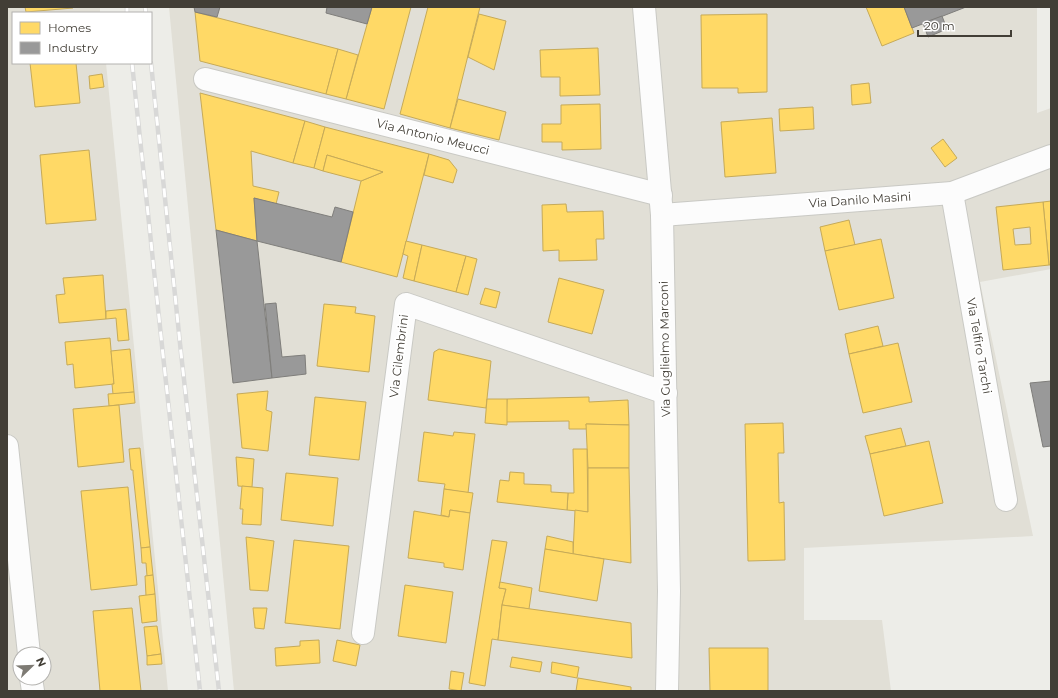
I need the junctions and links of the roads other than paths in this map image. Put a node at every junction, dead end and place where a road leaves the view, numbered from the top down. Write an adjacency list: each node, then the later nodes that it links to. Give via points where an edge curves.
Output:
1 (644, 7): 5 (street, Via Guglielmo Marconi)
2 (206, 79): 5 (street, Via Antonio Meucci)
3 (1051, 156): 4 (street, Via Danilo Masini)
4 (952, 192): 5 (street, Via Danilo Masini); 8 (street, Via Telfiro Tarchi)
5 (661, 205): 6 (street, Via Guglielmo Marconi)
6 (666, 393): 9 (street, Via Cilembrini, via 406,304); 11 (street, Via Guglielmo Marconi, via 669,591)
7 (7, 446): 10 (street)
8 (1006, 500)
9 (363, 633)
10 (28, 646)
11 (667, 691)

